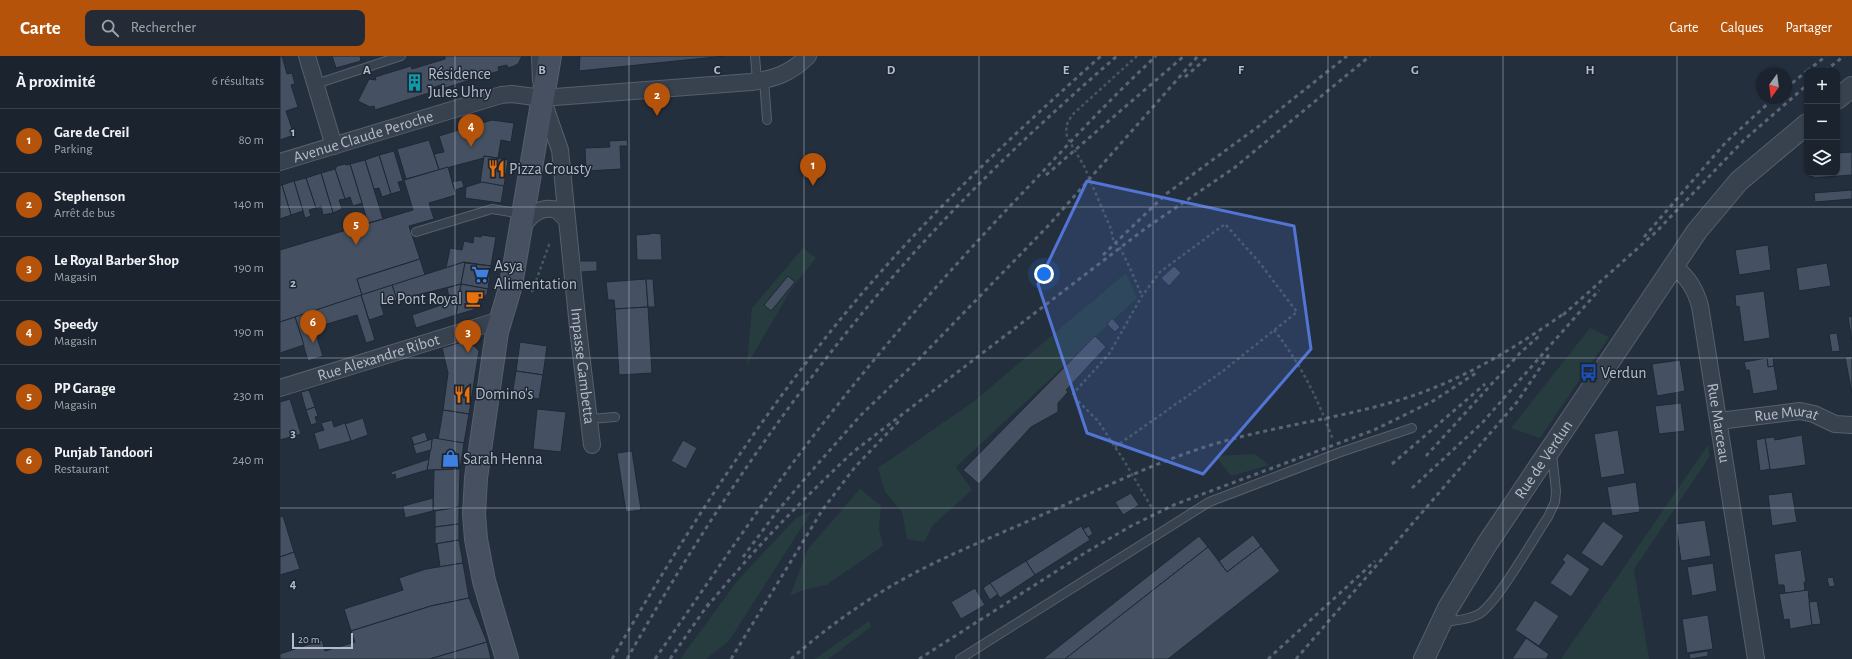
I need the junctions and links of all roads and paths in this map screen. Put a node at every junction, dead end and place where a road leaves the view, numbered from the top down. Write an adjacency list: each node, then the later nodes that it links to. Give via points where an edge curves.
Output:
1 (306, 56): 10 (street)
2 (401, 56): 8 (lane)
3 (536, 56): 13 (lane)
4 (550, 56): 13 (main road)
5 (755, 56): 9 (lane)
6 (808, 56): 9 (street, Avenue Claude Peroche, via 779,77)
7 (1137, 56): 23 (path, via 1072,116 1067,122 1066,132 1090,179 1113,239 1120,248)
8 (391, 57): 10 (lane)
9 (761, 81): 13 (street, Avenue Claude Peroche); 14 (lane)
10 (316, 84): 16 (street)
11 (1852, 87): 12 (street)
12 (1840, 97)
13 (542, 98): 16 (street, Avenue Claude Peroche, via 512,94 491,97); 18 (street, Impasse Gambetta, via 560,150); 19 (main road)
14 (768, 120)
15 (1804, 126): 21 (street, via 1750,171 1716,208)
16 (334, 146): 17 (street, Avenue Claude Peroche)
17 (280, 162)
18 (566, 219): 19 (street, via 557,210 544,210); 22 (path, via 546,252); 28 (street, Impasse Gambetta)
19 (521, 223): 20 (lane, via 492,209); 24 (main road, via 511,285)
20 (416, 232)
21 (1674, 266): 29 (street, Rue Marceau, via 1688,278 1697,295); 34 (street, Rue de Verdun)
22 (530, 296)
23 (1142, 296): 25 (path, via 1160,272 1225,224 1259,262 1297,312); 33 (path, via 1109,354 1072,395 1098,421)
24 (500, 320): 26 (street, Rue Alexandre Ribot); 38 (main road, via 481,438 474,514 484,581)
25 (1274, 330): 33 (path, via 1223,371); 35 (path, via 1312,387)
26 (280, 388)
27 (615, 417): 28 (lane)
28 (589, 419): 32 (street, Impasse Gambetta)
29 (1719, 422): 30 (street, Rue Murat, via 1800,411 1814,414 1835,424); 41 (street, Rue Marceau)
30 (1852, 425)
31 (1412, 428): 35 (lane)
32 (592, 445)
33 (1115, 447): 36 (path)
34 (1552, 448): 37 (street, Rue de Verdun, via 1487,544); 37 (lane, via 1556,491 1555,502 1548,517 1494,601 1481,614 1471,619)
35 (1338, 453): 39 (lane, via 1209,502)
36 (1152, 508)
37 (1441, 622): 40 (street, Rue de Verdun)
38 (507, 659)
39 (960, 659)
40 (1424, 659)
41 (1756, 659)

